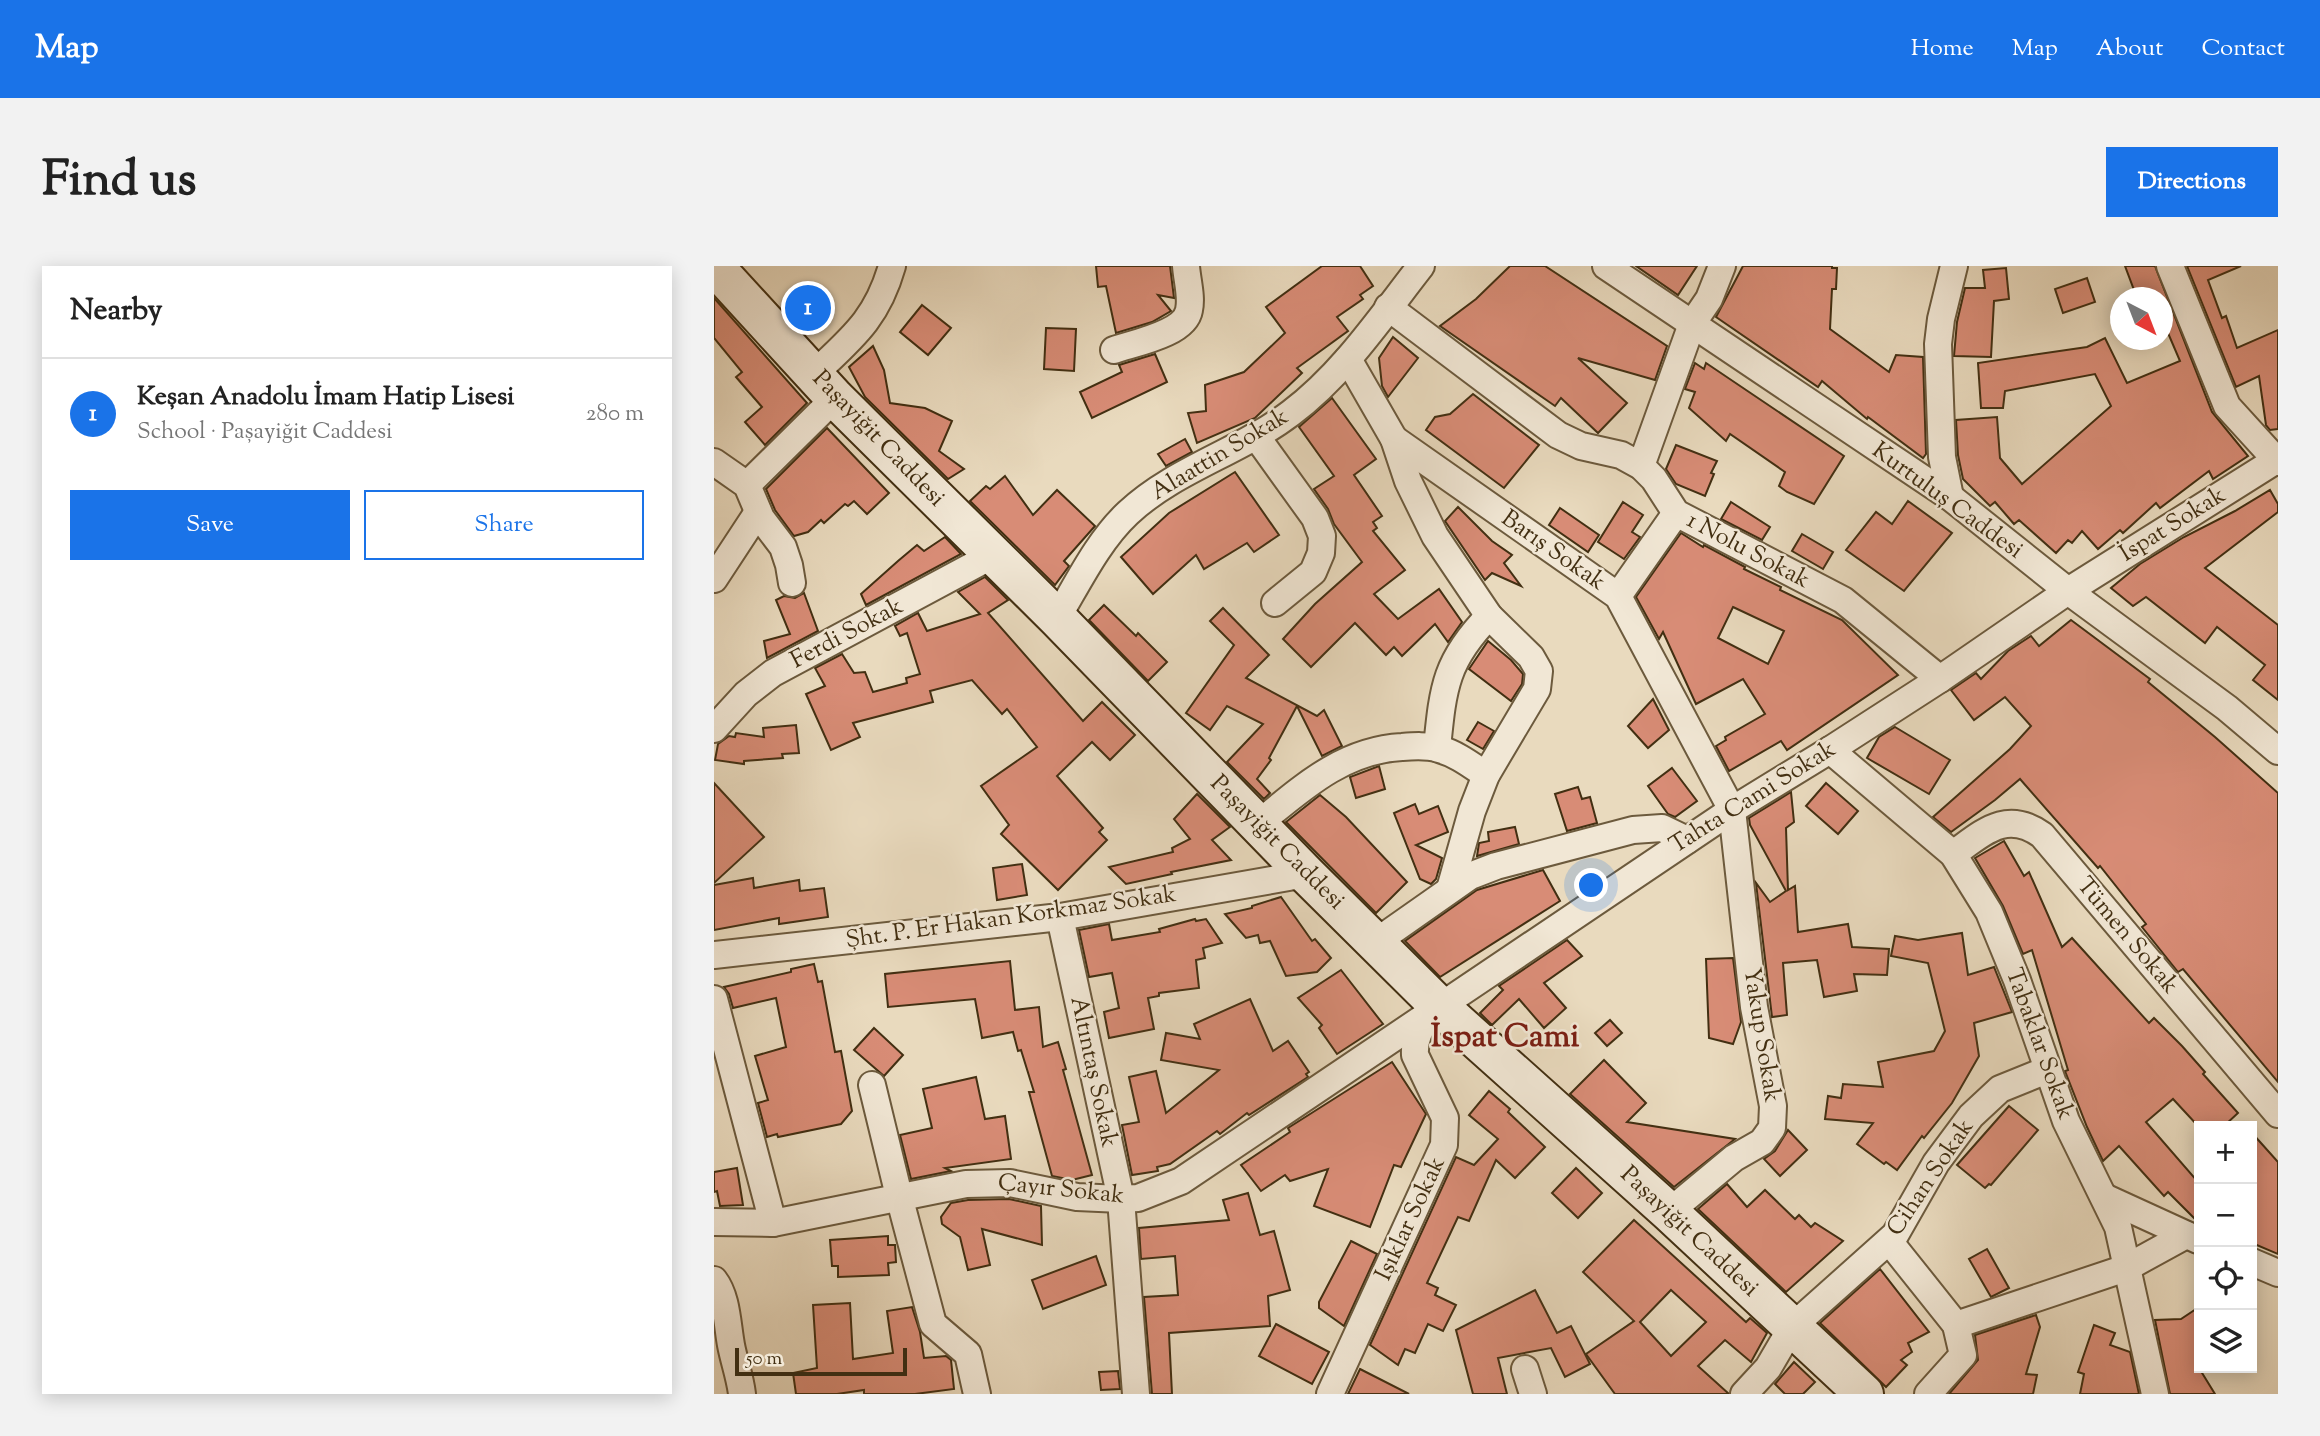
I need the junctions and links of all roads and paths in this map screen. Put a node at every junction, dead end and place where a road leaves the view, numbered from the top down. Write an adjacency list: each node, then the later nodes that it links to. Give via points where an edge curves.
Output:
1 (892, 266): 13 (street, via 874,312)
2 (1186, 266): 11 (street, via 1189,311 1181,325)
3 (1420, 266): 9 (street, Alaattin Sokak)
4 (1606, 266): 10 (street, Kurtuluş Caddesi)
5 (1722, 266): 10 (street, via 1709,299)
6 (1954, 266): 20 (street, via 1938,344 1942,457)
7 (2170, 266): 16 (street, via 2227,405)
8 (718, 278): 13 (main road, Paşayiğit Caddesi)
9 (1388, 307): 12 (street, Alaattin Sokak); 18 (street, 1 Nolu Sokak, via 1558,435)
10 (1692, 324): 18 (street); 20 (street, Kurtuluş Caddesi)
11 (1114, 350)
12 (1348, 359): 14 (street, Alaattin Sokak, via 1307,400); 15 (street)
13 (825, 386): 19 (street); 23 (main road, Paşayiğit Caddesi)
14 (1256, 436): 28 (street, via 1315,518 1322,536 1313,572); 30 (street, Alaattin Sokak, via 1165,485 1127,514)
15 (1394, 439): 27 (street, Barış Sokak); 29 (street, via 1426,520)
16 (2278, 460): 26 (street, İspat Sokak)
17 (714, 462): 19 (street)
18 (1641, 466): 22 (street, 1 Nolu Sokak)
19 (747, 485): 21 (street)
20 (1950, 498): 26 (street, Kurtuluş Caddesi)
21 (758, 512): 24 (street); 25 (street, via 783,547)
22 (1676, 513): 27 (street); 31 (street, 1 Nolu Sokak, via 1843,600)
23 (993, 555): 30 (main road, Paşayiğit Caddesi); 32 (street, Ferdi Sokak, via 773,673)
24 (714, 579)
25 (792, 583)
26 (2068, 591): 31 (street, Tahta Cami Sokak); 35 (street, Kurtuluş Caddesi)
27 (1618, 596): 37 (street, Barış Sokak)
28 (1275, 603)
29 (1489, 616): 33 (street, via 1463,643 1451,668 1442,698); 36 (street, via 1531,657 1540,677)
30 (1057, 618): 38 (main road, Paşayiğit Caddesi)
31 (1940, 679): 34 (street, Tahta Cami Sokak)
32 (714, 729)
33 (1437, 748): 36 (street); 38 (street, via 1392,747 1352,757 1311,781)
34 (1830, 750): 37 (street, Tahta Cami Sokak); 40 (street, Tabaklar Sokak)
35 (2278, 751)
36 (1486, 775): 42 (street)
37 (1732, 810): 39 (street, Tahta Cami Sokak); 54 (street, Yakup Sokak, via 1754,1007 1773,1123 1762,1142 1734,1158)
38 (1258, 824): 41 (main road, Paşayiğit Caddesi)
39 (1687, 840): 42 (street, via 1662,828 1633,830 1496,866); 47 (street, Tahta Cami Sokak)
40 (1953, 854): 48 (street, Tabaklar Sokak, via 2002,939); 50 (street, Tümen Sokak, via 1988,830 2011,822 2042,835)
41 (1306, 874): 43 (street, Şht. P. Er Hakan Korkmaz Sokak); 44 (main road, Paşayiğit Caddesi)
42 (1450, 889): 44 (street)
43 (1060, 917): 45 (street, Şht. P. Er Hakan Korkmaz Sokak); 53 (street, Altıntaş Sokak)
44 (1376, 942): 47 (main road, Paşayiğit Caddesi)
45 (714, 955)
46 (714, 999): 56 (street)
47 (1439, 1006): 53 (street, Çayır Sokak, via 1181,1181 1138,1198); 54 (main road, Paşayiğit Caddesi); 68 (street, Işıklar Sokak, via 1418,1033 1415,1055 1445,1118 1444,1145)
48 (2047, 1070): 52 (street, Tabaklar Sokak); 58 (street, Cihan Sokak, via 2000,1089 1971,1116 1941,1155)
49 (872, 1085): 51 (street)
50 (2278, 1114)
51 (899, 1196): 53 (street, Çayır Sokak, via 991,1182 1077,1197); 56 (street, Çayır Sokak); 66 (street, via 933,1324 968,1354)
52 (2104, 1197): 57 (street); 60 (street, Tabaklar Sokak, via 2118,1227)
53 (1121, 1199): 67 (street, Altıntaş Sokak)
54 (1669, 1212): 64 (main road, Paşayiğit Caddesi)
55 (714, 1222): 56 (street, Çayır Sokak)
56 (773, 1223)
57 (2192, 1238): 60 (street)
58 (1889, 1241): 63 (street); 64 (street, Cihan Sokak)
59 (2257, 1264): 61 (street)
60 (2126, 1268): 63 (street); 72 (street, Tabaklar Sokak)
61 (2278, 1273)
62 (714, 1280): 65 (street)
63 (1956, 1325): 71 (street, via 1963,1355)
64 (1792, 1328): 69 (street, Cihan Sokak, via 1768,1368); 70 (main road, Paşayiğit Caddesi)
65 (742, 1394)
66 (977, 1394)
67 (1136, 1394)
68 (1330, 1394)
69 (1744, 1394)
70 (1864, 1394)
71 (1928, 1394)
72 (2155, 1394)

